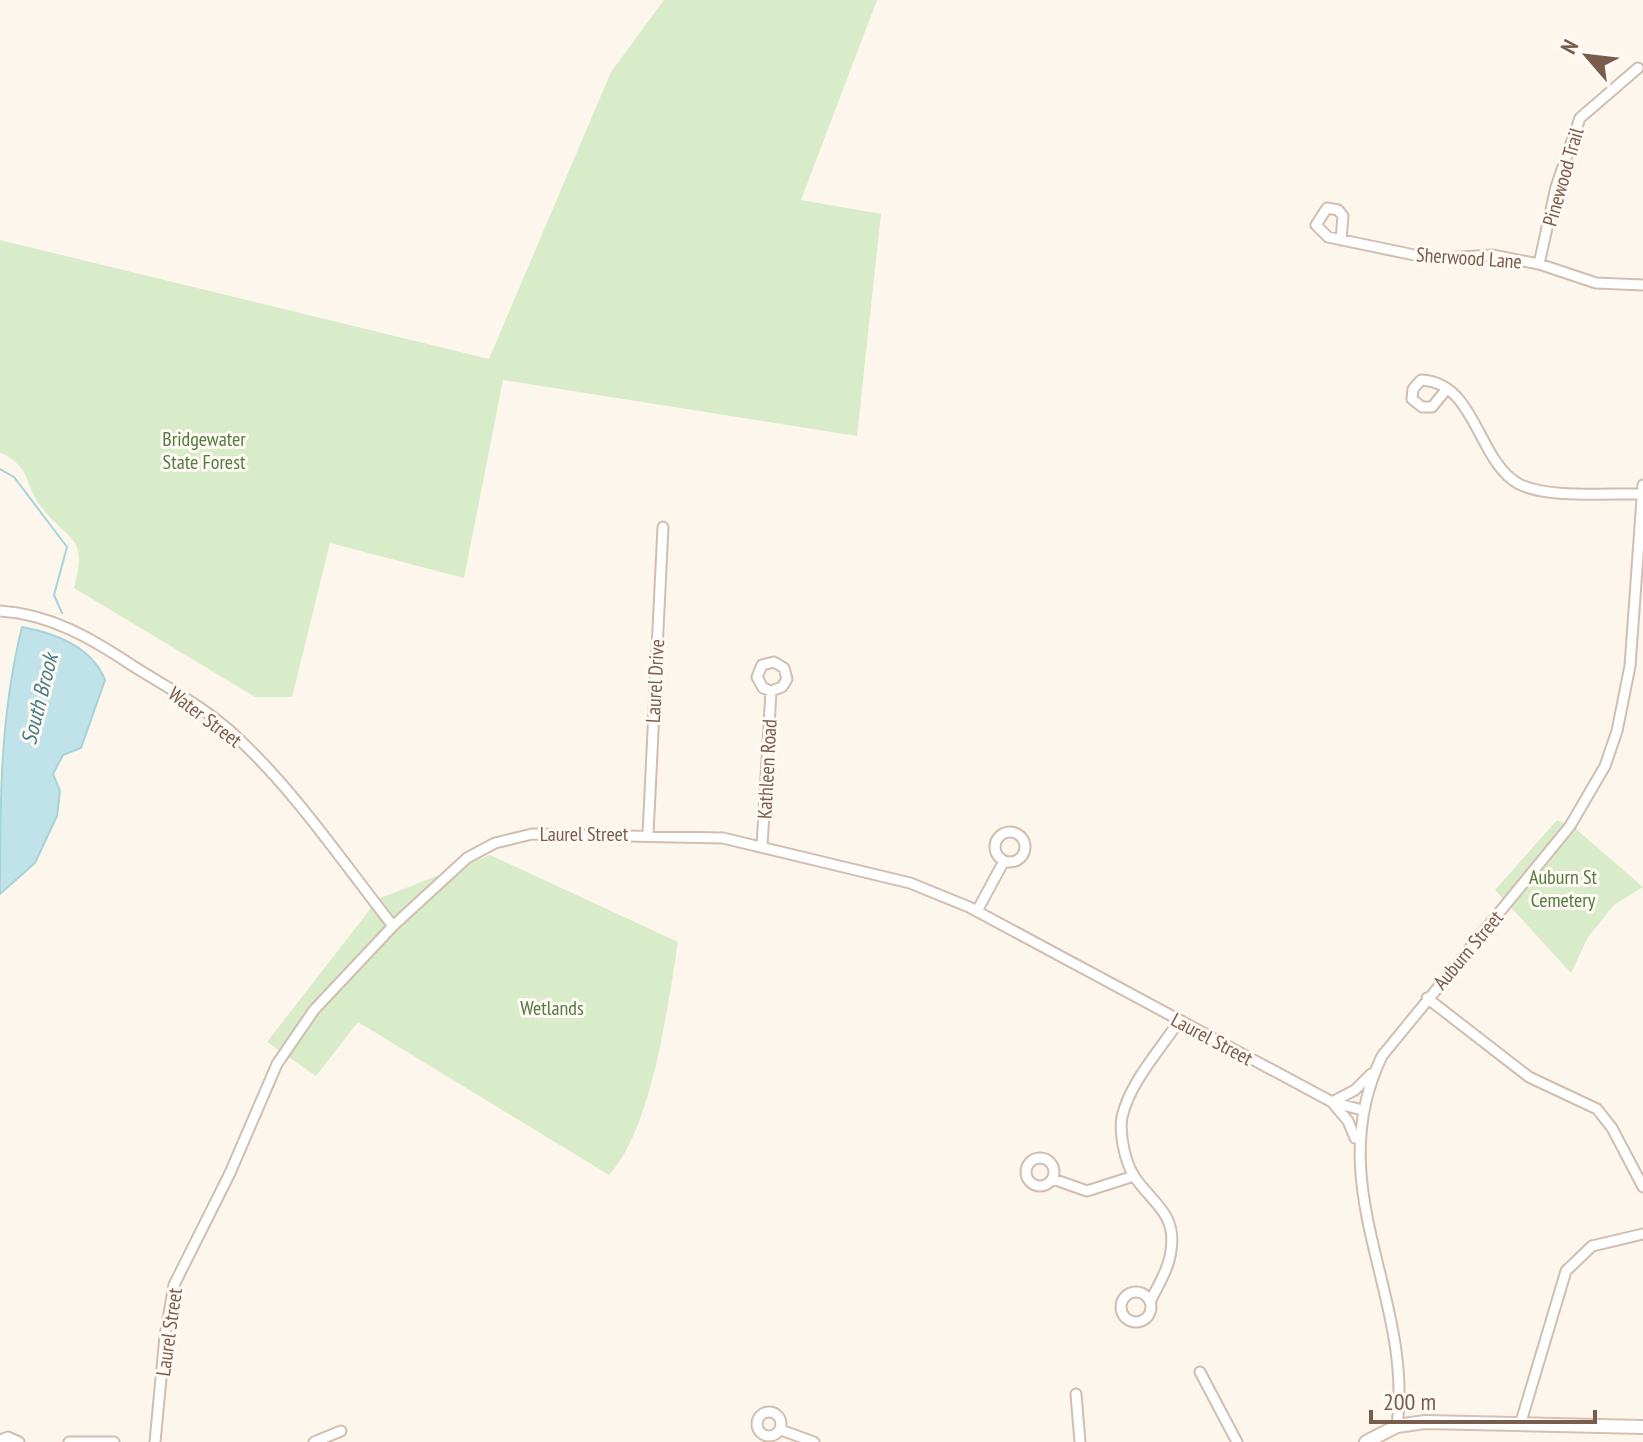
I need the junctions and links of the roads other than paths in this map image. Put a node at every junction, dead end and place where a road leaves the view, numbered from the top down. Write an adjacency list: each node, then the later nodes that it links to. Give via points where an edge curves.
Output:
1 (1638, 68): 3 (street, Pinewood Trail, via 1580,118 1559,176)
2 (1341, 240): 3 (street, Sherwood Lane, via 1437,258 1492,255)
3 (1539, 264): 4 (street, Sherwood Lane, via 1590,281)
4 (1643, 285)
5 (1446, 390): 7 (street, via 1474,420 1497,465 1519,484 1549,492)
6 (1643, 485): 7 (street, Auburn Street)
7 (1642, 494): 10 (street, Auburn Street)
8 (663, 527): 12 (street, Laurel Drive)
9 (0, 611): 16 (street, Water Street, via 31,613 70,629 224,726 262,764)
10 (1638, 620): 17 (street, Auburn Street, via 1617,731 1584,806)
11 (771, 691): 13 (street, Kathleen Road)
12 (648, 834): 13 (street, Laurel Street); 16 (street, Laurel Street, via 561,832 506,839 459,863)
13 (762, 846): 15 (street, Laurel Street, via 918,886)
14 (1004, 861): 15 (street)
15 (977, 911): 18 (street, Laurel Street)
16 (393, 926): 39 (street, Laurel Street, via 286,1047 184,1260 168,1309)
17 (1427, 998): 19 (street, Auburn Street); 25 (street, via 1529,1077 1597,1109)
18 (1179, 1021): 20 (street, Laurel Street); 23 (street, via 1130,1096 1122,1119 1122,1142)
19 (1378, 1065): 20 (street, via 1355,1090); 21 (street, Auburn Street)
20 (1332, 1102): 21 (street, Laurel Street); 22 (street, Laurel Street)
21 (1362, 1110): 22 (street, Auburn Street)
22 (1358, 1145): 31 (street, Auburn Street, via 1399,1380)
23 (1134, 1176): 24 (street, via 1087,1191); 27 (street, via 1161,1206 1170,1226 1168,1266)
24 (1053, 1179)
25 (1643, 1187)
26 (1643, 1234): 30 (street, via 1592,1246 1566,1271)
27 (1150, 1302)
28 (1200, 1372): 43 (street)
29 (1076, 1394): 42 (street)
30 (1520, 1425): 31 (main road); 32 (main road)
31 (1397, 1426): 44 (main road); 45 (main road)
32 (1643, 1427)
33 (781, 1430): 41 (street)
34 (341, 1431): 40 (street)
35 (0, 1440): 36 (street)
36 (19, 1442)
37 (69, 1442): 38 (street)
38 (114, 1442)
39 (155, 1442)
40 (314, 1442)
41 (814, 1442)
42 (1080, 1442)
43 (1237, 1442)
44 (1366, 1442)
45 (1395, 1442)

